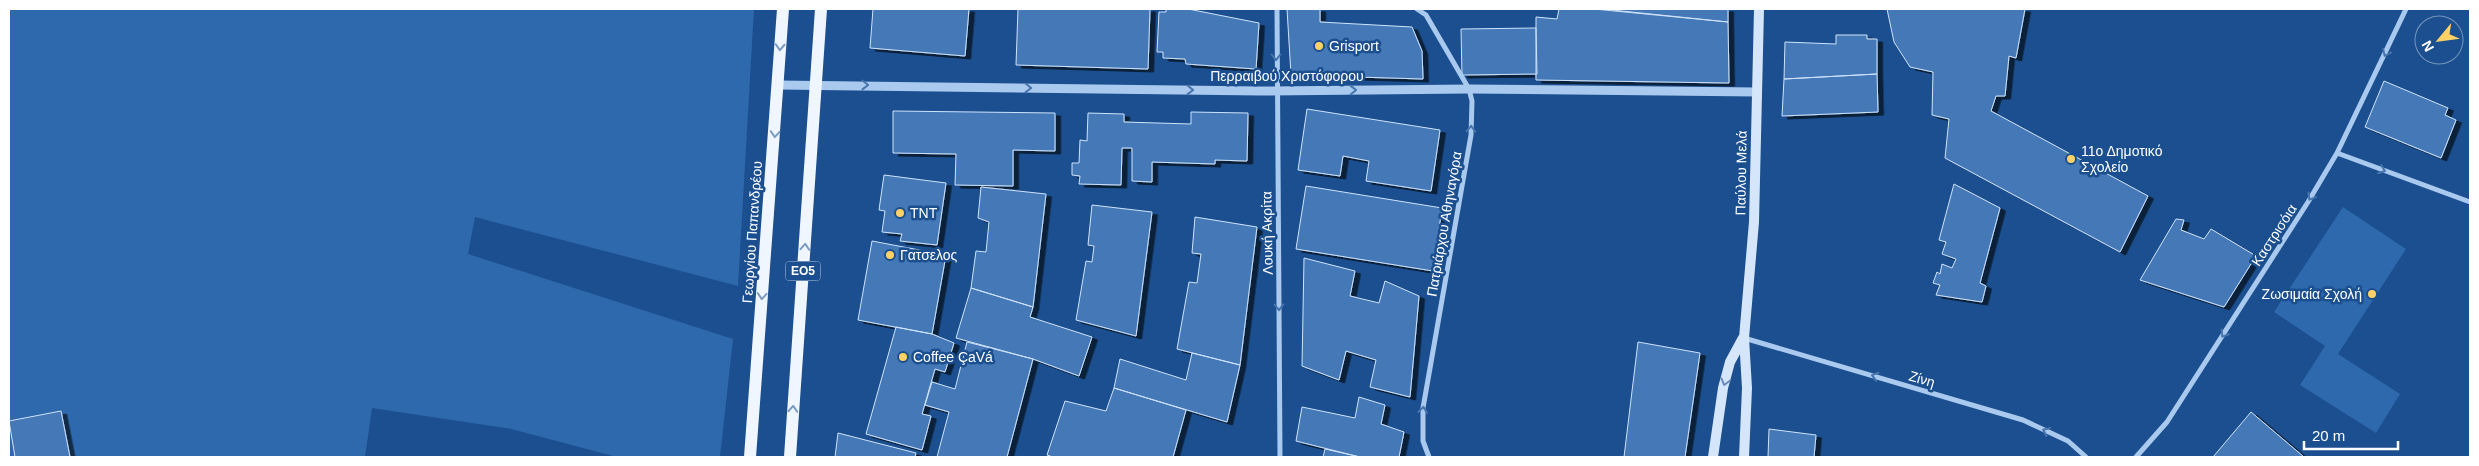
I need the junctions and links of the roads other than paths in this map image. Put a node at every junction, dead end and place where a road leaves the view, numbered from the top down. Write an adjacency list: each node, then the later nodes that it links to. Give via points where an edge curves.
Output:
1 (783, 9): 7 (main road, Γεωργίου Παπανδρέου / ΕΟ5, one-way to 7)
2 (821, 9): 8 (main road, ΕΟ5)
3 (1276, 9): 10 (street, Λουκή Ακρίτα, one-way to 10)
4 (1417, 9): 9 (street, Πατριάρχου Αθηναγόρα, via 1426,15)
5 (1759, 9): 11 (main road, Παύλου Μελά)
6 (2406, 9): 12 (street, Καστρισόια, one-way to 12)
7 (778, 85): 8 (street, Περραιβού Χριστόφορου); 15 (main road, Γεωργίου Παπανδρέου / ΕΟ5, one-way to 15)
8 (816, 85): 10 (street, Περραιβού Χριστόφορου, one-way to 10); 16 (main road, ΕΟ5, one-way to 8)
9 (1469, 89): 10 (street, Περραιβού Χριστόφορου, one-way to 9); 11 (street, Περραιβού Χριστόφορου); 18 (street, Πατριάρχου Αθηναγόρα, one-way to 9, via 1422,441 1423,408 1471,136)
10 (1276, 90): 17 (street, Λουκή Ακρίτα, one-way to 17)
11 (1757, 92): 14 (main road, Παύλου Μελά, via 1754,222)
12 (2337, 153): 13 (street, one-way to 13); 22 (street, Καστρισόια, one-way to 22, via 2177,407)
13 (2470, 202)
14 (1744, 338): 19 (main road, Παύλου Μελά, one-way to 19, via 1730,362 1723,388); 20 (main road, Παύλου Μελά, via 1747,388); 21 (street, Ζίνη, one-way to 14, via 2068,441 2023,420)
15 (750, 457)
16 (790, 457)
17 (1280, 457)
18 (1429, 457)
19 (1713, 457)
20 (1744, 457)
21 (2086, 457)
22 (2136, 457)

